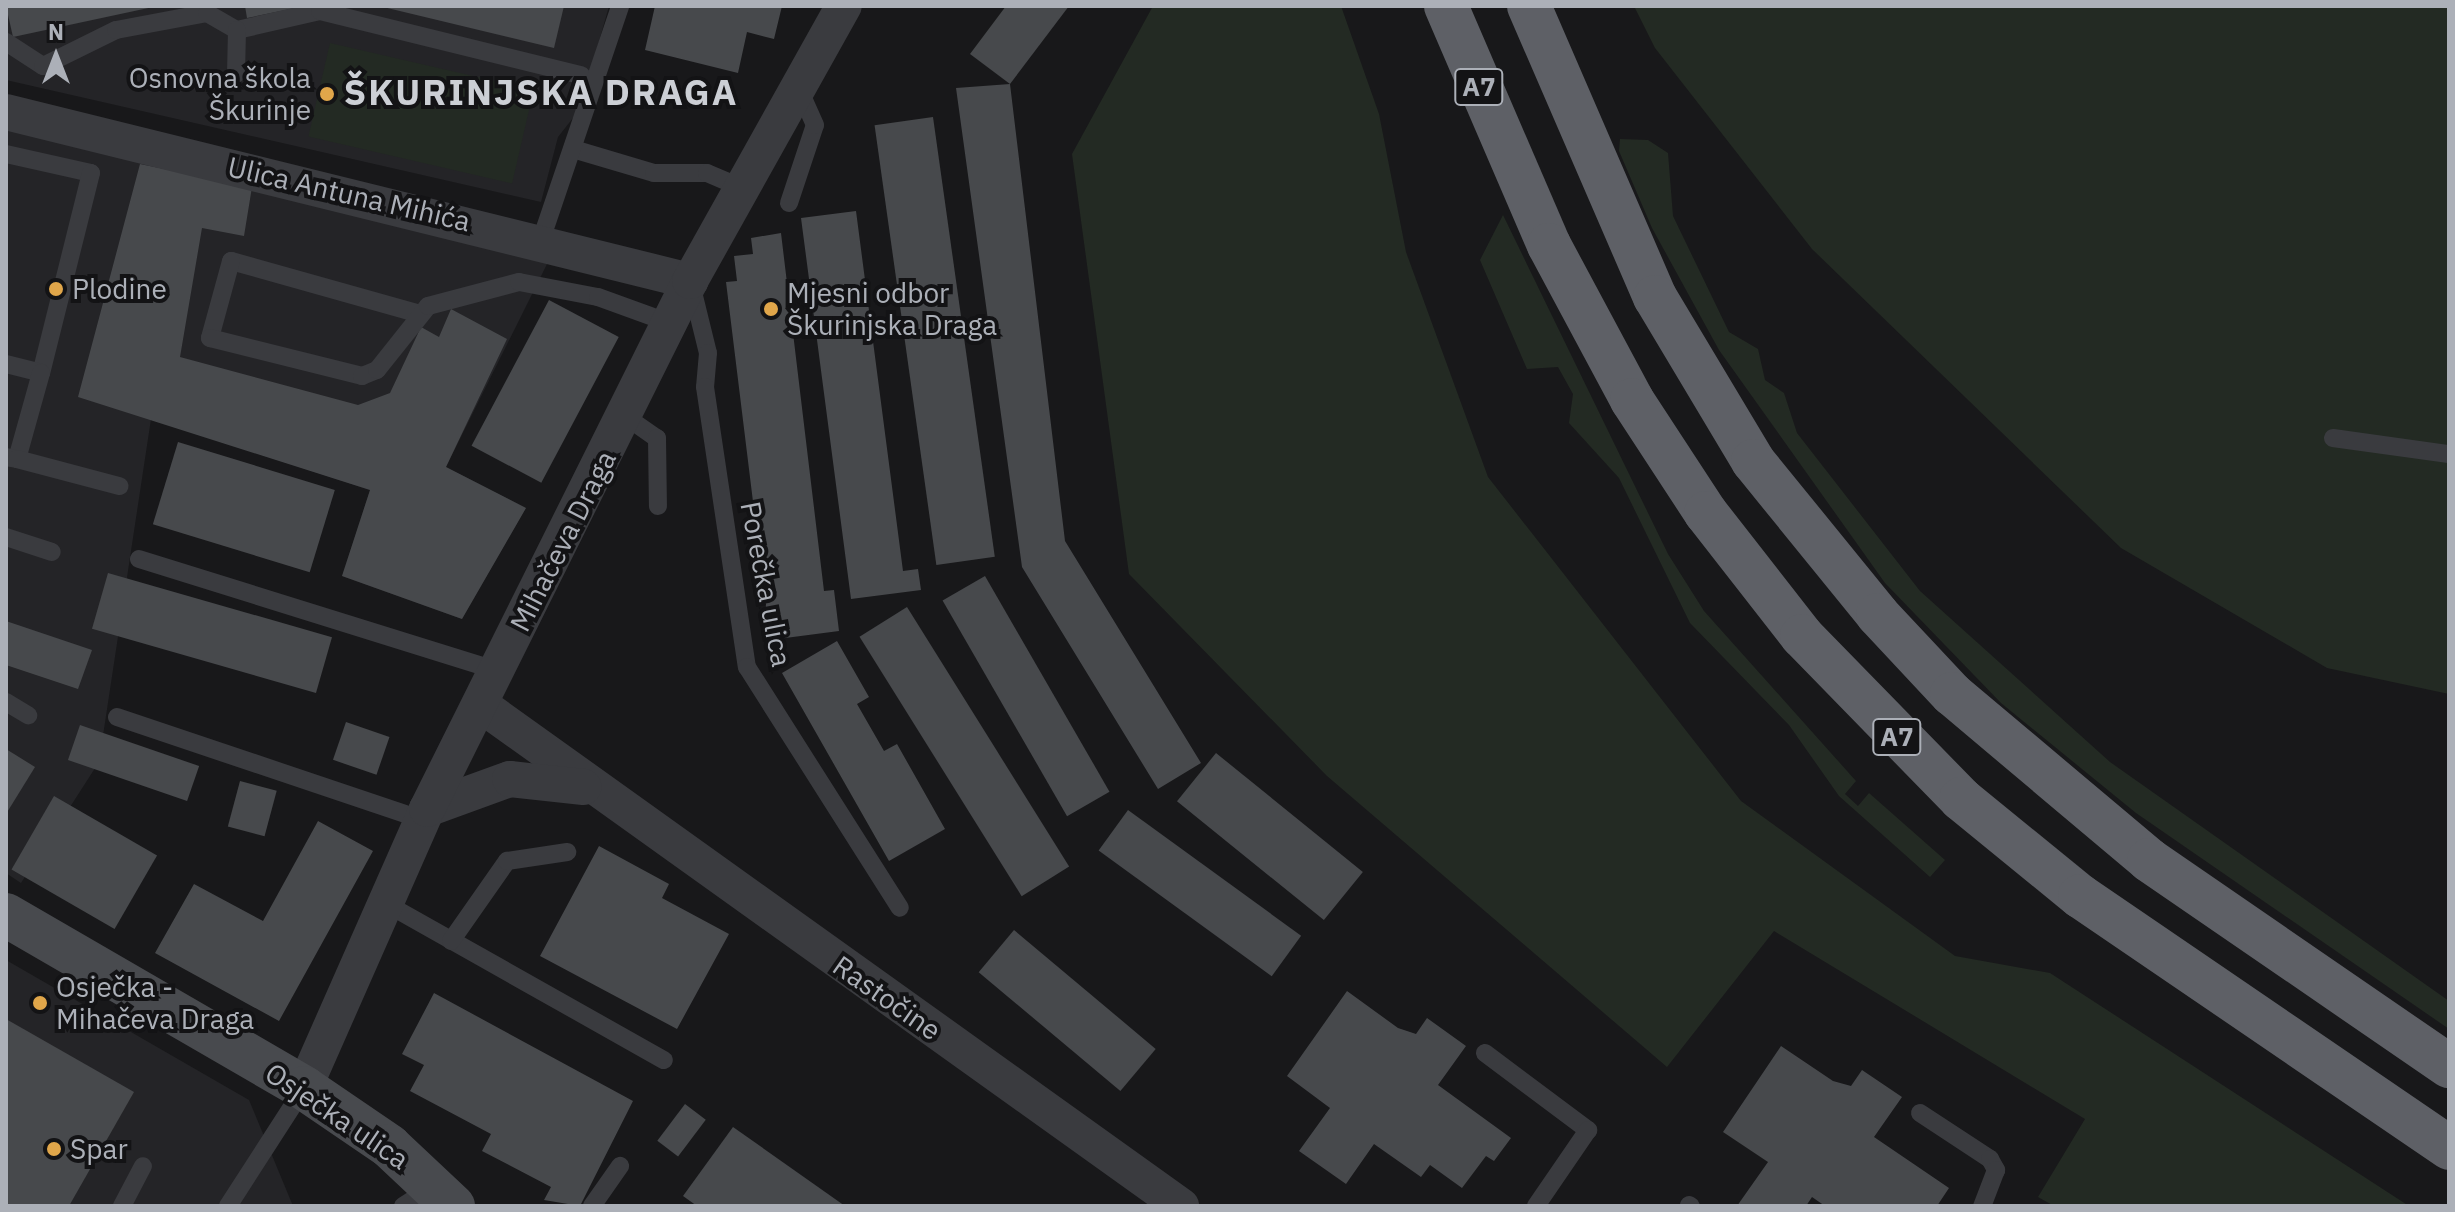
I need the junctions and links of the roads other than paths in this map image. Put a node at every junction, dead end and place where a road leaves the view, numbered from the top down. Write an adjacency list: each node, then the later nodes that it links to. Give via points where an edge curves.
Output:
1 (620, 6): 11 (lane)
2 (844, 6): 9 (street, Mihačeva Draga)
3 (1446, 6): 47 (highway, A7, via 1514,168 1603,346 1677,470 1761,588 1875,715 1961,799 2080,896)
4 (1529, 6): 44 (highway, A7, via 1582,142 1655,297 1753,461 1931,672 2149,860)
5 (237, 30): 6 (lane, via 198,13 116,30 43,66); 7 (lane); 8 (lane, via 320,11)
6 (6, 42)
7 (236, 74)
8 (581, 75)
9 (798, 86): 13 (street, Mihačeva Draga); 14 (lane, via 815,125)
10 (6, 112): 15 (street, Ulica Antuna Mihića)
11 (573, 149): 13 (lane, via 654,173 707,173); 15 (lane)
12 (6, 154): 20 (lane, via 91,173)
13 (742, 188): 16 (street, Mihačeva Draga)
14 (789, 203)
15 (541, 240): 16 (street, Ulica Antuna Mihića)
16 (690, 281): 18 (street, Mihačeva Draga); 39 (lane, Porečka ulica, via 708,353 705,387 747,667)
17 (420, 314): 17 (lane, via 377,370 362,376 210,338 231,261); 18 (lane, via 454,295 519,282 598,297)
18 (670, 323): 21 (street, Mihačeva Draga)
19 (6, 364): 20 (lane)
20 (41, 373): 24 (lane)
21 (625, 416): 26 (lane, via 657,438); 30 (street, Mihačeva Draga)
22 (2333, 438): 23 (lane)
23 (2449, 454)
24 (12, 458): 25 (lane)
25 (119, 486)
26 (658, 506)
27 (6, 537): 28 (lane)
28 (52, 552)
29 (139, 559): 30 (lane)
30 (498, 671): 32 (street, Mihačeva Draga)
31 (6, 702): 33 (lane)
32 (481, 705): 35 (street, Rastočine); 36 (street, Mihačeva Draga)
33 (28, 715)
34 (117, 717): 36 (lane)
35 (592, 789): 36 (street, Rastočine, via 510,779); 54 (street, Rastočine)
36 (425, 815): 38 (street, Mihačeva Draga)
37 (567, 852): 41 (lane, via 507,861)
38 (385, 903): 41 (lane); 45 (street, Mihačeva Draga)
39 (900, 908)
40 (6, 915): 45 (main road, Osječka ulica)
41 (451, 941): 43 (lane)
42 (1485, 1053): 55 (lane, via 1588,1130)
43 (664, 1060)
44 (2449, 1066)
45 (304, 1088): 50 (main road, Osječka ulica); 52 (lane)
46 (1920, 1113): 56 (lane, via 1990,1159 1996,1170)
47 (2449, 1148)
48 (143, 1166): 51 (lane)
49 (620, 1166): 53 (lane)
50 (430, 1199)
51 (122, 1206)
52 (228, 1206)
53 (592, 1206)
54 (1181, 1206)
55 (1536, 1206)
56 (1982, 1206)

